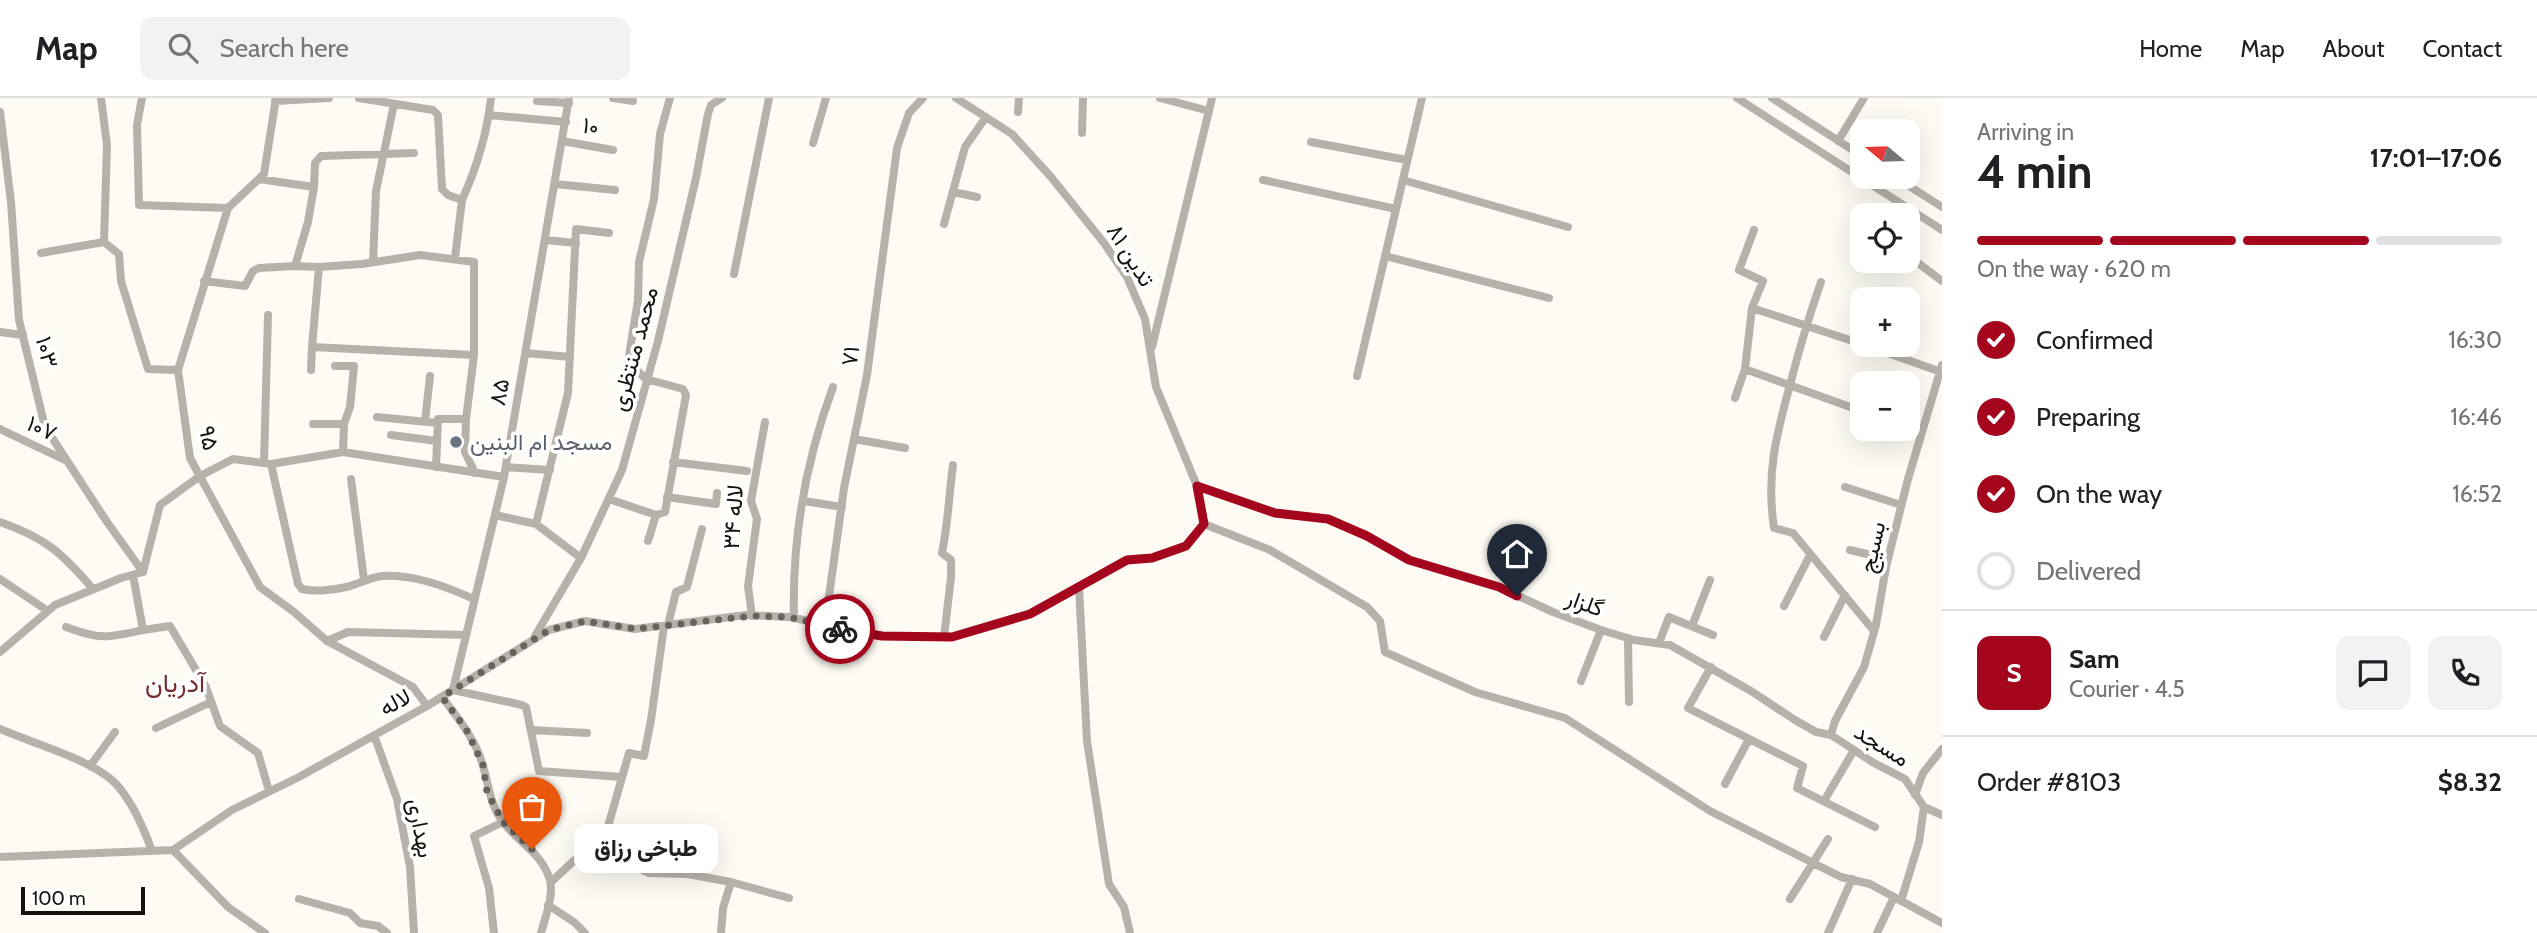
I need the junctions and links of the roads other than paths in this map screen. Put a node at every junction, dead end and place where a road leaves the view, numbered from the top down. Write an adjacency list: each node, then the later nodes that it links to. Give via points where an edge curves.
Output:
1 (102, 98): 63 (street, via 107,145)
2 (142, 98): 55 (street, via 136,125 139,205)
3 (329, 98): 22 (street)
4 (359, 98): 26 (street)
5 (491, 98): 31 (street)
6 (612, 98): 25 (street)
7 (670, 98): 96 (street, via 639,262 628,362)
8 (722, 98): 96 (street, محمد منتظری, via 711,105 708,114)
9 (769, 98): 72 (street)
10 (826, 98): 38 (street)
11 (923, 98): 110 (street, ۷۱, via 909,113 897,148 867,375)
12 (956, 98): 32 (street, تدین ۸۱)
13 (1019, 98): 30 (street)
14 (1083, 98): 34 (street)
15 (1160, 98): 28 (street)
16 (1212, 98): 28 (street)
17 (1422, 98): 43 (street)
18 (1737, 98): 60 (street)
19 (1772, 98): 27 (street)
20 (1794, 98): 27 (street)
21 (1864, 98): 36 (street)
22 (276, 99): 44 (street, via 264,174)
23 (537, 101): 24 (street)
24 (569, 101): 33 (street, ۸۵)
25 (633, 101)
26 (394, 104): 41 (street); 53 (street, via 433,110 438,115 442,189)
27 (1787, 108): 36 (street)
28 (1209, 111): 85 (street)
29 (0, 112): 81 (street, ۱۰۳)
30 (1018, 112)
31 (489, 115): 33 (street); 53 (street, via 477,165)
32 (986, 117): 51 (street, via 965,147); 85 (street, تدین ۸۱, via 1012,134 1104,243 1127,277 1145,319)
33 (566, 122): 35 (street, ۸۵)
34 (1082, 133)
35 (562, 141): 40 (street, ۱۰); 47 (street, ۸۵)
36 (1838, 141): 39 (street)
37 (1311, 142): 43 (street)
38 (813, 143)
39 (1850, 148)
40 (613, 150)
41 (383, 153): 42 (street); 48 (street, via 321,156 315,163); 68 (street)
42 (414, 153)
43 (1407, 160): 46 (street)
44 (259, 179): 48 (street); 55 (street, ۹۵)
45 (1263, 180): 56 (street)
46 (1403, 180): 56 (street); 58 (street)
47 (555, 184): 50 (street); 62 (street, ۸۵)
48 (314, 187): 70 (street)
49 (1914, 189): 54 (street)
50 (615, 190)
51 (953, 192): 52 (street); 57 (street)
52 (977, 197)
53 (462, 200): 67 (street)
54 (1942, 207)
55 (228, 208): 73 (street, ۹۵)
56 (1396, 209): 66 (street)
57 (944, 224)
58 (1568, 227)
59 (1754, 230): 77 (street, via 1740,270 1763,281)
60 (1942, 230)
61 (609, 233): 64 (street, via 576,229)
62 (545, 240): 64 (street); 84 (street, ۸۵)
63 (104, 242): 65 (street); 92 (street, via 119,254 121,281 148,369)
64 (576, 243): 87 (street)
65 (41, 253)
66 (1385, 256): 76 (street); 95 (street)
67 (455, 258): 68 (street, via 420,255); 86 (street, via 476,265)
68 (373, 262): 71 (street)
69 (1920, 264): 74 (street)
70 (295, 266): 71 (street); 73 (street, via 259,268 245,286)
71 (319, 267): 83 (street)
72 (734, 274)
73 (204, 281): 92 (street, ۹۵)
74 (1942, 281)
75 (1821, 282): 79 (street)
76 (1549, 298)
77 (1752, 308): 79 (street); 90 (street)
78 (268, 315): 116 (street)
79 (1805, 326): 82 (street); 97 (street)
80 (0, 332): 81 (street)
81 (23, 335): 114 (street, ۱۰۳, via 46,427)
82 (1850, 340)
83 (312, 347): 86 (street); 93 (street)
84 (526, 353): 87 (street); 119 (street, ۸۵)
85 (1150, 354): 126 (street, تدین ۸۱, via 1156,387)
86 (474, 355): 102 (street)
87 (570, 357): 120 (street, via 568,393)
88 (1904, 357): 91 (street)
89 (335, 366): 107 (street, via 354,366)
90 (1745, 369): 97 (street); 99 (street)
91 (1941, 369): 132 (street, بسیج)
92 (178, 370): 123 (street, ۹۵, via 191,458)
93 (311, 370)
94 (430, 376): 103 (street)
95 (1357, 376)
96 (646, 379): 115 (street, via 685,392); 130 (street, محمد منتظری, via 622,470)
97 (1790, 386): 100 (street); 142 (street, via 1773,449 1772,515 1774,528 1793,533)
98 (833, 387): 131 (street, via 812,451)
99 (1735, 398)
100 (1850, 407)
101 (377, 417): 103 (street)
102 (466, 419): 105 (street, via 438,419); 122 (street, via 465,452)
103 (425, 422): 105 (street)
104 (765, 422): 156 (street, لاله ۳۴, via 751,501 757,519 748,586)
105 (438, 423): 111 (street)
106 (313, 424): 107 (street)
107 (344, 424): 113 (street)
108 (0, 429): 114 (street, ۱۰۷)
109 (391, 435): 111 (street)
110 (854, 439): 112 (street); 133 (street, ۷۱)
111 (437, 442): 118 (street)
112 (905, 448)
113 (343, 452): 116 (street); 118 (street)
114 (67, 461): 145 (street, ۱۰۳)
115 (673, 462): 121 (street); 129 (street)
116 (268, 463): 123 (street, via 233,459); 148 (street, via 302,589 348,587)
117 (953, 466): 167 (street, via 942,552 951,560)
118 (436, 467): 122 (street)
119 (506, 467): 120 (street); 124 (street, ۸۵)
120 (550, 470): 137 (street)
121 (747, 471)
122 (475, 473): 124 (street)
123 (200, 476): 145 (street, via 160,505); 171 (street, ۹۵, via 260,587)
124 (504, 477): 134 (street, ۸۵)
125 (351, 479): 148 (street)
126 (1197, 486): 138 (street, تدین ۸۱); 163 (street, گلزار, via 1275,513 1328,519 1409,560 1499,587)
127 (1846, 487): 132 (street)
128 (718, 493): 129 (street, via 716,504)
129 (667, 497): 135 (street, via 665,512)
130 (609, 499): 135 (street); 143 (street, محمد منتظری)
131 (804, 501): 133 (street); 157 (street, via 794,566)
132 (1901, 505): 144 (street, بسیج)
133 (842, 507): 158 (street, ۷۱)
134 (495, 515): 137 (street); 153 (street, ۸۵)
135 (656, 515): 140 (street)
136 (0, 522): 151 (street, via 50,545)
137 (536, 524): 143 (street)
138 (1204, 524): 150 (street, لاله, via 1186,546 1152,558 1127,560); 206 (street, via 1270,551 1367,607 1380,621 1385,652 1475,692 1566,718 1710,811)
139 (702, 529): 159 (street, via 687,587 676,592)
140 (648, 541)
141 (1850, 550): 144 (street)
142 (1810, 555): 152 (street); 154 (street)
143 (581, 558): 170 (street, محمد منتظری)
144 (1888, 559): 164 (street, بسیج)
145 (143, 572): 146 (street)
146 (133, 575): 151 (street); 162 (street)
147 (0, 579): 155 (street)
148 (363, 580): 153 (street, via 404,577)
149 (1710, 580): 160 (street)
150 (1079, 587): 167 (street, لاله, via 1030,614); 223 (street, via 1087,741 1109,884 1124,907)
151 (93, 589): 155 (street)
152 (1845, 595): 164 (street); 168 (street)
153 (474, 599): 165 (street, ۸۵)
154 (1784, 606)
155 (48, 611): 173 (street)
156 (752, 616): 157 (street, لاله); 159 (street, لاله)
157 (794, 618): 158 (street, لاله)
158 (825, 625): 167 (street, لاله, via 882,636)
159 (666, 626): 170 (street, لاله, via 635,629 585,621); 192 (street, via 644,756 629,753)
160 (1692, 626): 166 (street); 172 (street, via 1670,617)
161 (66, 627): 162 (street, via 92,637 111,638)
162 (143, 630): 178 (street, via 170,626)
163 (1601, 630): 169 (street, گلزار); 175 (street)
164 (1874, 631): 187 (street, بسیج, via 1864,667)
165 (466, 635): 171 (street, via 348,632); 176 (street, ۸۵)
166 (1713, 635)
167 (944, 637)
168 (1824, 637)
169 (1628, 638): 172 (street, گلزار); 179 (street)
170 (534, 639): 176 (street, لاله)
171 (327, 641): 180 (street, ۹۵, via 413,687)
172 (1659, 643): 174 (street, گلزار)
173 (0, 652)
174 (1711, 667): 187 (street, گلزار, via 1805,726); 188 (street, via 1688,708)
175 (1581, 681)
176 (453, 690): 177 (street, لاله); 183 (street, via 523,705)
177 (442, 697): 180 (street, لاله); 199 (street, via 466,729 483,765 487,792)
178 (211, 702): 182 (street); 194 (street, via 220,726 258,753)
179 (1629, 702)
180 (427, 706): 186 (street, لاله)
181 (0, 729): 191 (street)
182 (156, 729)
183 (531, 730): 185 (street); 192 (street, via 539,771)
184 (116, 732): 191 (street)
185 (587, 733)
186 (374, 735): 194 (street, لاله); 218 (street, بهداری, via 397,799 410,867)
187 (1831, 735): 190 (street, مسجد)
188 (1749, 739): 193 (street); 196 (street, via 1803,766 1797,788)
189 (1942, 749): 195 (street, via 1923,773)
190 (1854, 750): 195 (street, مسجد, via 1905,779); 196 (street)
191 (90, 766): 204 (street, via 114,782 140,820)
192 (622, 777): 201 (street)
193 (1726, 784)
194 (269, 792): 203 (street, لاله, via 232,810)
195 (1915, 795): 197 (street, مسجد)
196 (1824, 801): 200 (street)
197 (1924, 807): 198 (street, مسجد); 213 (street, via 1919,842)
198 (1942, 815)
199 (503, 822): 208 (street, via 532,849); 219 (street, via 474,836 489,888)
200 (1875, 827)
201 (607, 830): 208 (street); 209 (street, via 610,850 649,873)
202 (1828, 839): 206 (street)
203 (173, 850): 204 (street); 216 (street, via 228,907)
204 (152, 851): 205 (street)
205 (0, 857)
206 (1814, 862): 207 (street); 212 (street)
207 (1852, 880): 213 (street); 224 (street)
208 (551, 882): 214 (street)
209 (732, 882): 210 (street); 222 (street)
210 (789, 898)
211 (299, 899): 217 (street, via 350,913 360,923)
212 (1790, 899)
213 (1897, 899): 215 (street); 225 (street)
214 (548, 905): 220 (street); 221 (street)
215 (1942, 923)
216 (265, 933)
217 (387, 933)
218 (414, 933)
219 (494, 933)
220 (541, 933)
221 (585, 933)
222 (721, 933)
223 (1130, 933)
224 (1828, 933)
225 (1877, 933)

